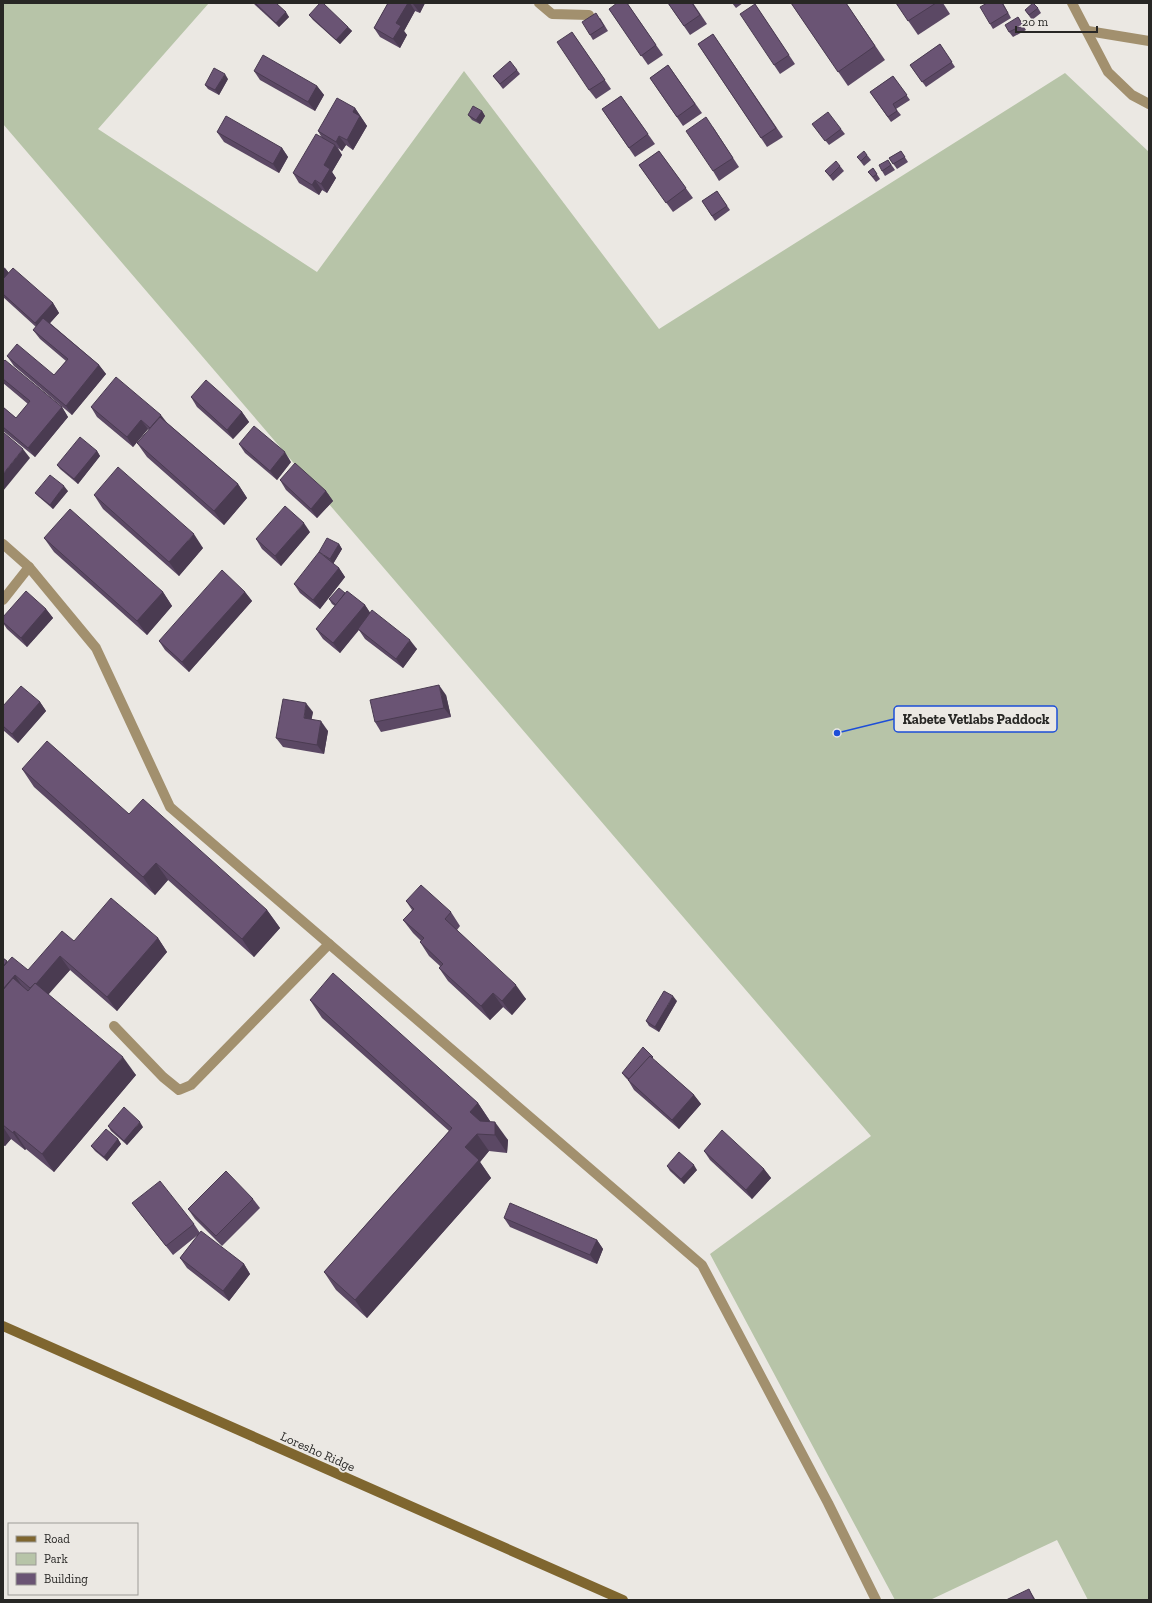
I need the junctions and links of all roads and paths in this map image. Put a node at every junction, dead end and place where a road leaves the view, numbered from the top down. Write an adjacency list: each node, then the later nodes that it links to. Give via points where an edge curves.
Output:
1 (539, 3): 3 (street, via 552,14)
2 (1072, 3): 4 (street)
3 (588, 15)
4 (1088, 31): 5 (street); 6 (street, via 1108,72 1132,95)
5 (1149, 41)
6 (1149, 104)
7 (3, 544): 8 (street)
8 (29, 568): 9 (street); 10 (street, via 96,648 170,807)
9 (3, 600)
10 (329, 944): 11 (street, via 191,1085 179,1090); 14 (street, via 702,1265 828,1503)
11 (114, 1026)
12 (3, 1326): 13 (street, Loresho Ridge)
13 (623, 1600)
14 (876, 1600)

